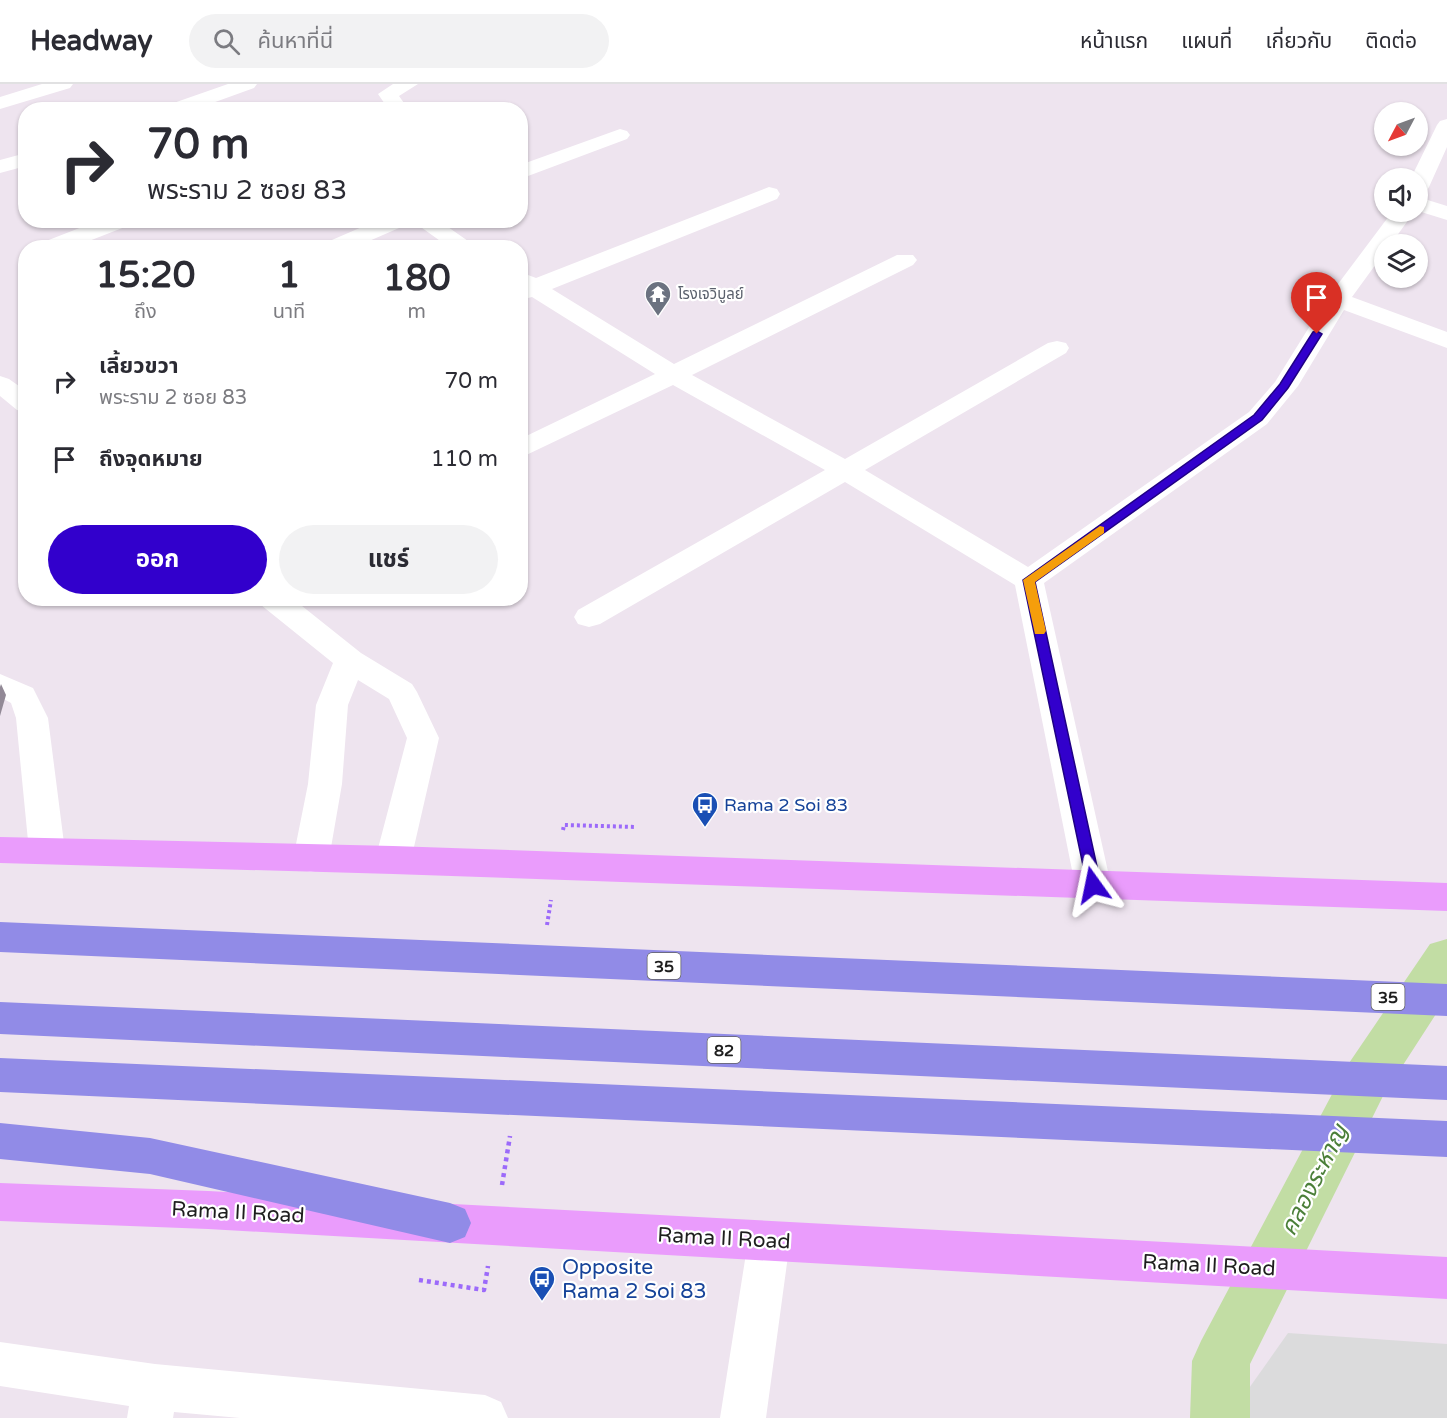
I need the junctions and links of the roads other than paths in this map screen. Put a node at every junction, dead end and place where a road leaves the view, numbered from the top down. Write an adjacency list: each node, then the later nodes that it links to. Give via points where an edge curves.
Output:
1 (63, 84): 9 (street)
2 (191, 84): 5 (street)
3 (246, 84): 5 (street)
4 (408, 84): 8 (street, via 388,94)
5 (212, 96): 6 (street); 7 (street)
6 (195, 102)
7 (221, 102)
8 (394, 102)
9 (0, 103)
10 (1447, 125): 14 (street)
11 (620, 135): 15 (street)
12 (18, 161): 13 (street)
13 (0, 167)
14 (1427, 168)
15 (528, 170)
16 (769, 194): 27 (street)
17 (1428, 207): 18 (street)
18 (1447, 213)
19 (1396, 222): 29 (street)
20 (102, 228): 23 (street)
21 (379, 228): 24 (street)
22 (435, 228): 25 (street)
23 (70, 240)
24 (352, 240)
25 (454, 240)
26 (905, 260): 32 (street)
27 (528, 285)
28 (528, 288): 32 (street)
29 (1338, 300): 30 (street); 37 (street, via 1285,386 1258,418)
30 (1447, 341)
31 (1058, 348): 36 (street)
32 (676, 375): 35 (street); 36 (street)
33 (0, 384): 34 (street)
34 (18, 399)
35 (528, 446)
36 (847, 471): 37 (street); 39 (street)
37 (1029, 580): 46 (street)
38 (282, 606): 40 (street)
39 (589, 617)
40 (350, 660): 44 (street, via 332,705 325,784); 45 (street, via 401,693 423,738)
41 (0, 685): 43 (street, via 18,690 27,700)
42 (0, 850): 43 (main road)
43 (47, 851): 44 (main road)
44 (311, 859): 45 (main road)
45 (393, 860): 46 (main road)
46 (1093, 885): 47 (main road)
47 (1447, 897)
48 (0, 936): 49 (highway); 49 (highway, 35)
49 (1447, 998)
50 (0, 1018): 52 (highway, 82)
51 (0, 1075): 53 (highway)
52 (1447, 1083)
53 (1447, 1139)
54 (0, 1141): 56 (highway, via 150,1156)
55 (0, 1202): 56 (main road, Rama II Road)
56 (450, 1223): 57 (main road, Rama II Road)
57 (769, 1241): 58 (main road, Rama II Road); 62 (street)
58 (1447, 1278)
59 (0, 1364): 60 (street)
60 (153, 1402): 61 (street)
61 (485, 1418)
62 (743, 1418)

